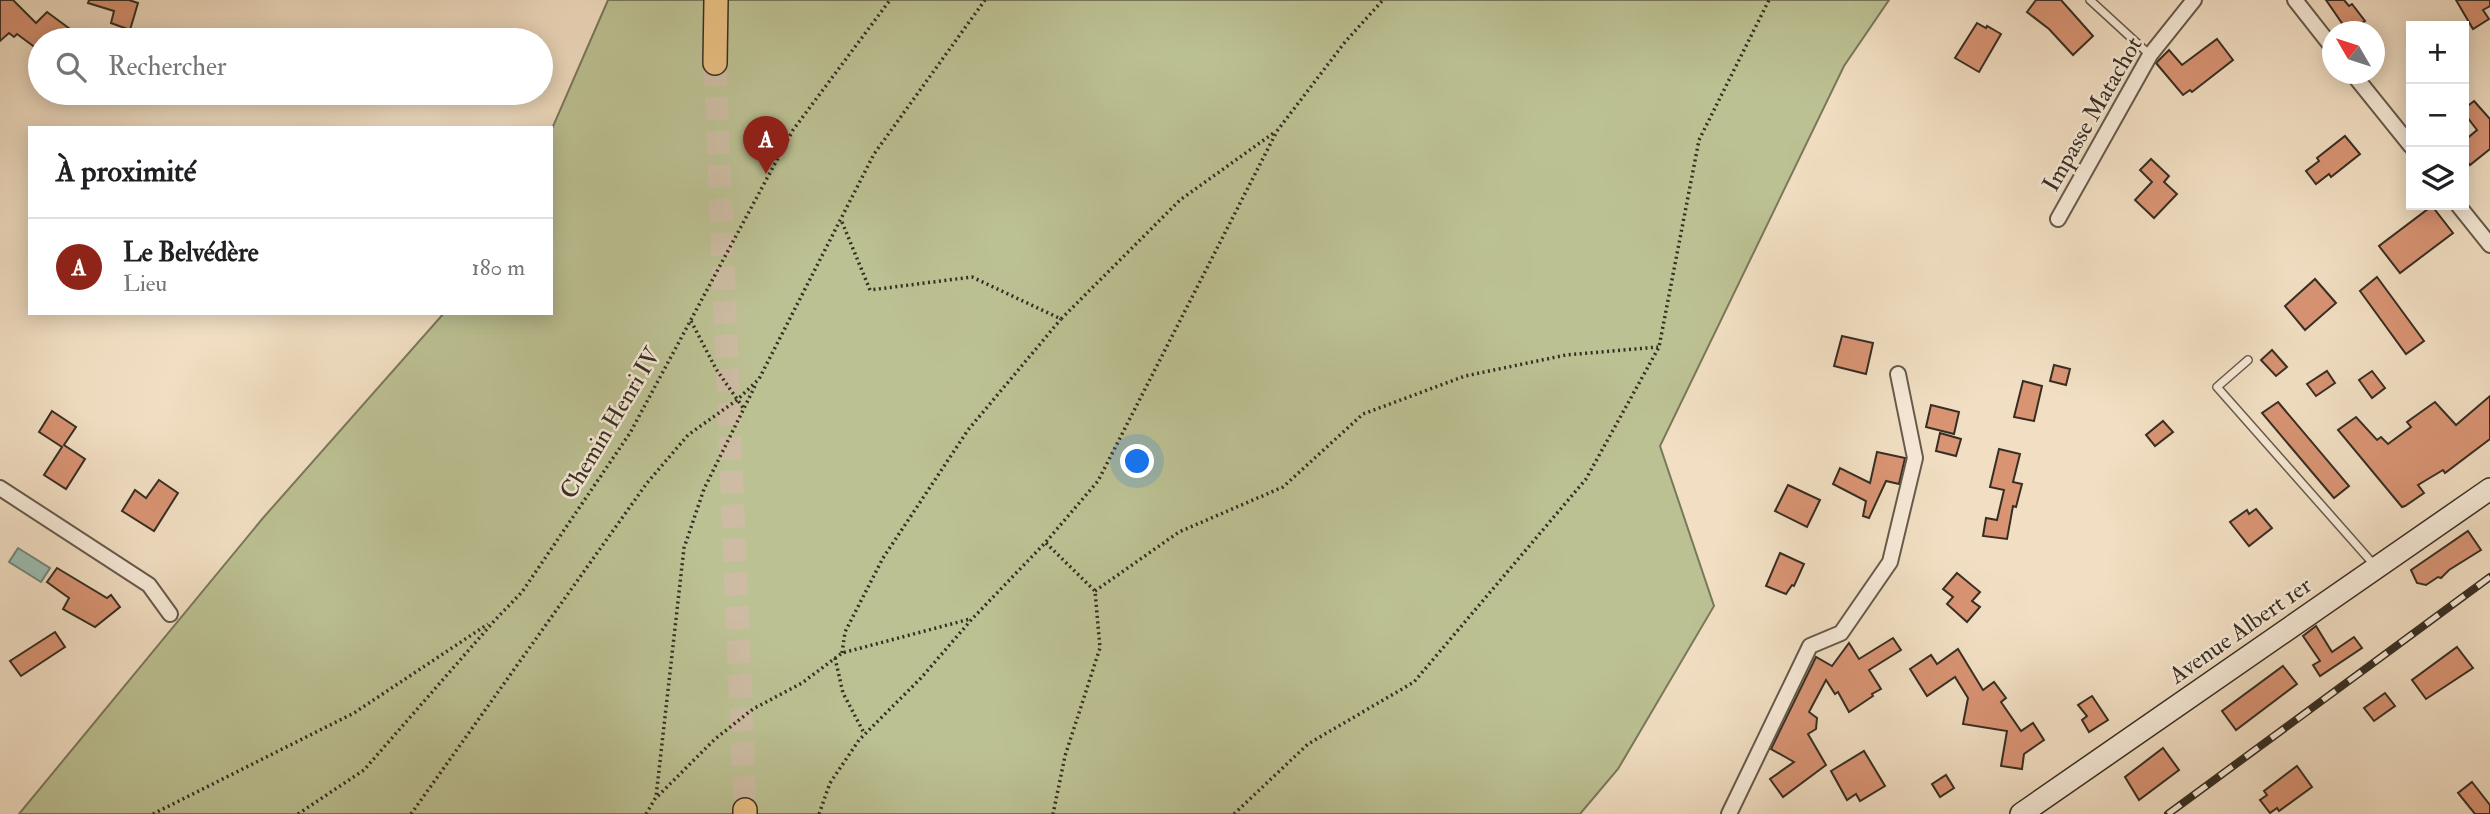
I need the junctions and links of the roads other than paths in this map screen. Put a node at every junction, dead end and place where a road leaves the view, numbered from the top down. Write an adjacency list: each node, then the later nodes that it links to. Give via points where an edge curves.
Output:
1 (716, 0): 7 (main road)
2 (2090, 0): 6 (lane)
3 (2194, 0): 6 (street, Impasse Matachot)
4 (2295, 0): 5 (street)
5 (2322, 33)
6 (2150, 55): 11 (street, Impasse Matachot)
7 (715, 63)
8 (2361, 84): 9 (street)
9 (2406, 140)
10 (2462, 210): 12 (street)
11 (2058, 219)
12 (2490, 245)
13 (2248, 360): 17 (lane, via 2217,387)
14 (1898, 374): 19 (street, via 1914,458 1890,562 1841,633 1810,646)
15 (0, 488): 18 (street, via 149,585)
16 (2490, 489): 17 (main road, Avenue Albert 1er)
17 (2376, 567): 20 (main road, Avenue Albert 1er)
18 (170, 614)
19 (1729, 814)
20 (2021, 814)

